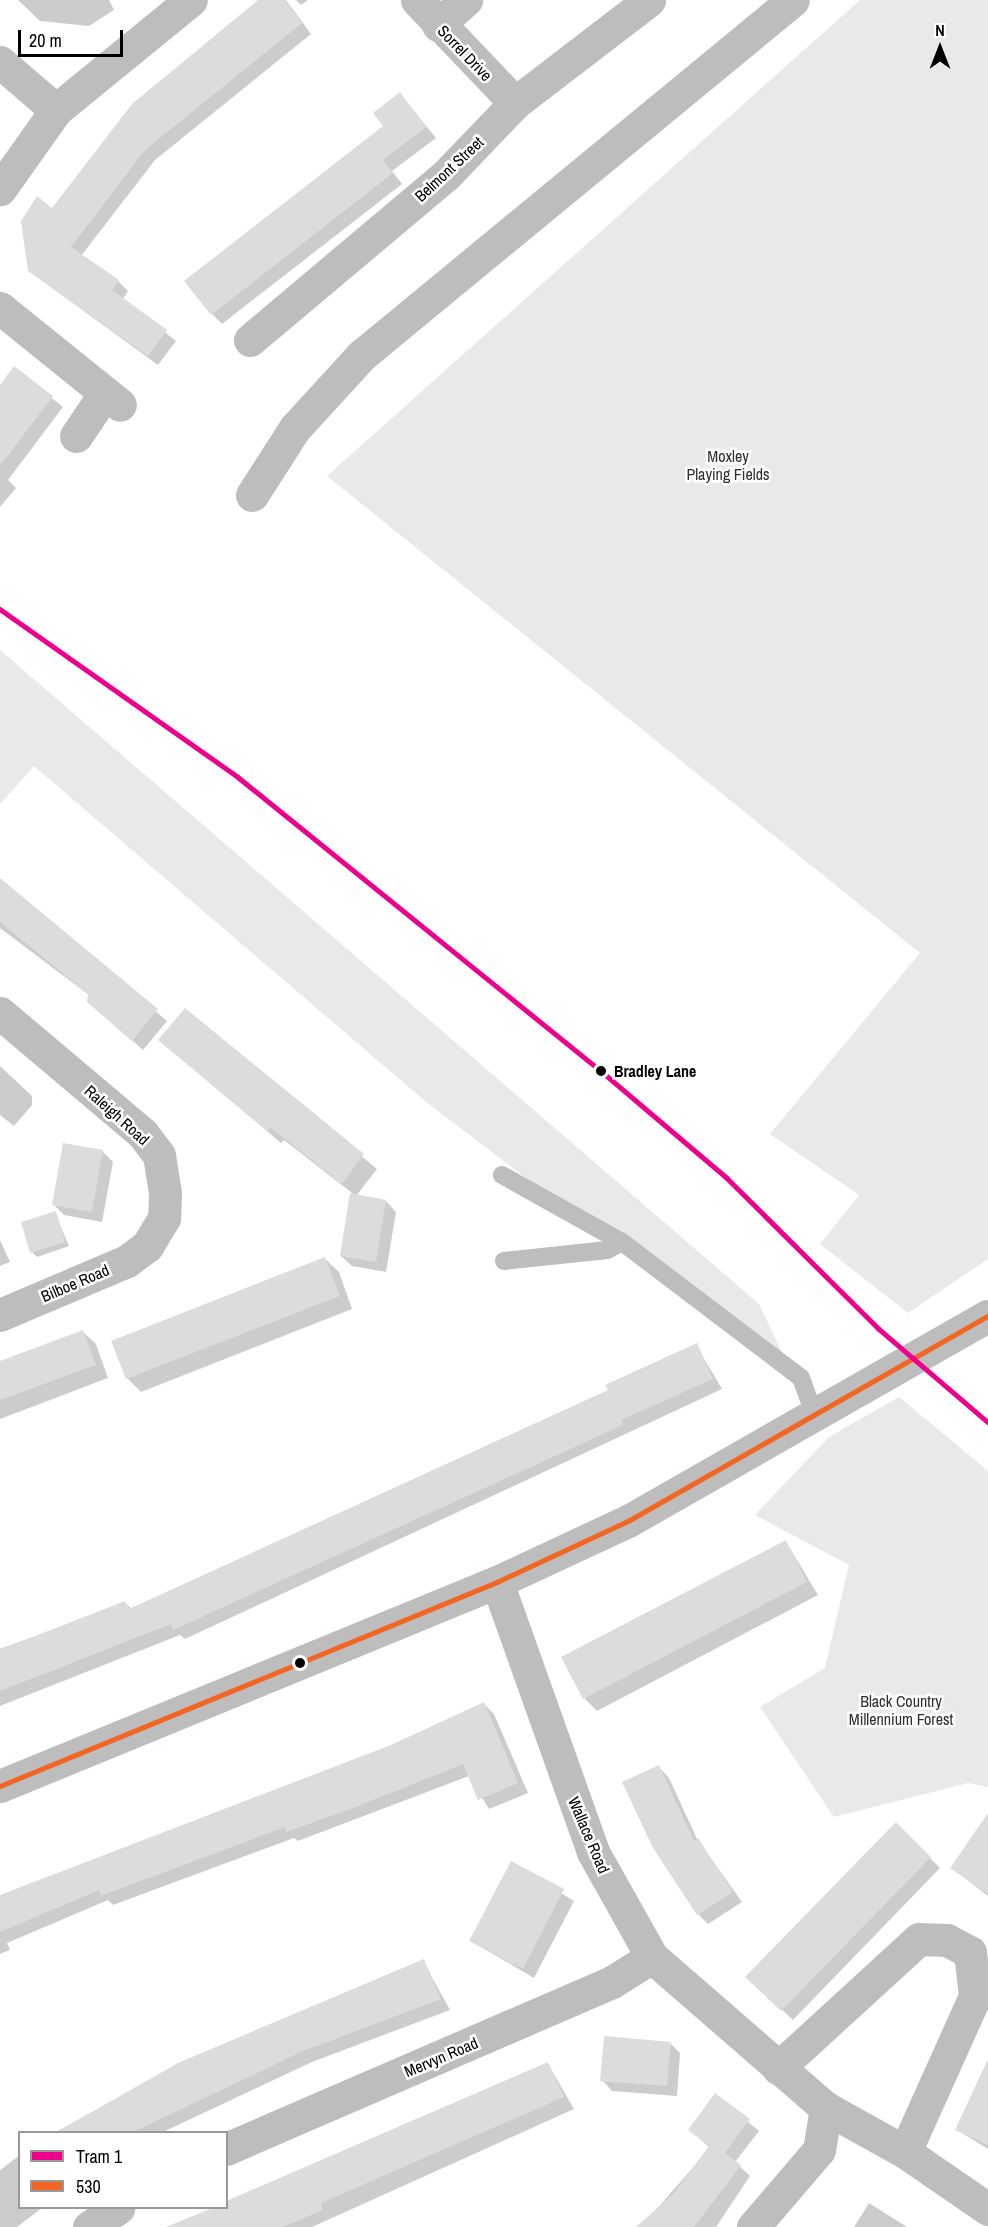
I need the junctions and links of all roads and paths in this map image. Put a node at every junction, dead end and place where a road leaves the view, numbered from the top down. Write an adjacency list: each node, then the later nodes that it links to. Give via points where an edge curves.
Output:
1 (191, 0): 9 (street)
2 (417, 0): 6 (street, Sorrel Drive)
3 (466, 0): 6 (street)
4 (649, 0): 8 (street, Belmont Street)
5 (793, 0): 14 (street, via 362,355 295,428)
6 (438, 25): 8 (street, Sorrel Drive)
7 (0, 62): 9 (street)
8 (515, 104): 12 (street, Belmont Street, via 446,175)
9 (56, 110): 10 (street)
10 (0, 189)
11 (0, 308): 13 (street, via 113,399)
12 (250, 340)
13 (76, 436)
14 (252, 495)
15 (0, 1013): 18 (street, Raleigh Road, via 143,1134 159,1155 164,1218)
16 (502, 1175): 17 (lane)
17 (622, 1242): 19 (lane, via 607,1250); 22 (lane, via 801,1378)
18 (147, 1246): 20 (street, Bilboe Road, via 127,1261)
19 (504, 1262)
20 (0, 1315)
21 (981, 1321): 22 (street)
22 (828, 1407): 23 (street, via 628,1521)
23 (497, 1582): 24 (street); 25 (street, Wallace Road, via 593,1852)
24 (0, 1786)
25 (652, 1957): 26 (street, Wallace Road); 28 (street, Mervyn Road, via 612,1982)
26 (778, 2068): 27 (street, Wallace Road); 29 (street, via 919,1939 947,1940 970,1952 975,1996)
27 (826, 2108): 29 (street, Wallace Road); 33 (street, via 819,2150)
28 (228, 2148)
29 (905, 2152): 31 (street, Wallace Road)
30 (116, 2209): 32 (street)
31 (988, 2209)
32 (88, 2227)
33 (753, 2227)

